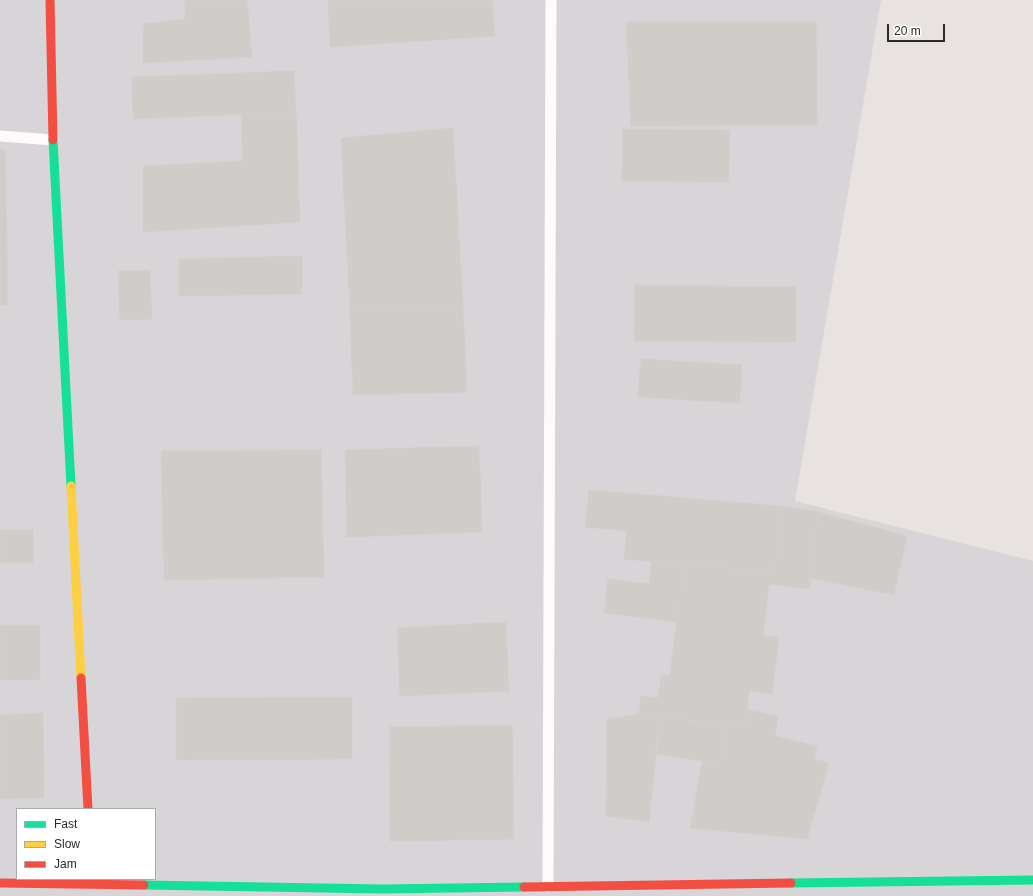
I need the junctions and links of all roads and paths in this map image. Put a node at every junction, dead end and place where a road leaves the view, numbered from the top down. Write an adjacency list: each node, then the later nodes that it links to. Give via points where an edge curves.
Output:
1 (50, 0): 4 (street)
2 (551, 0): 8 (lane)
3 (0, 136): 4 (lane)
4 (53, 140): 5 (street)
5 (88, 808)
6 (1033, 880): 10 (street)
7 (0, 884): 9 (street)
8 (548, 886): 9 (street, via 382,889); 10 (street)
9 (88, 887)
10 (642, 891)

